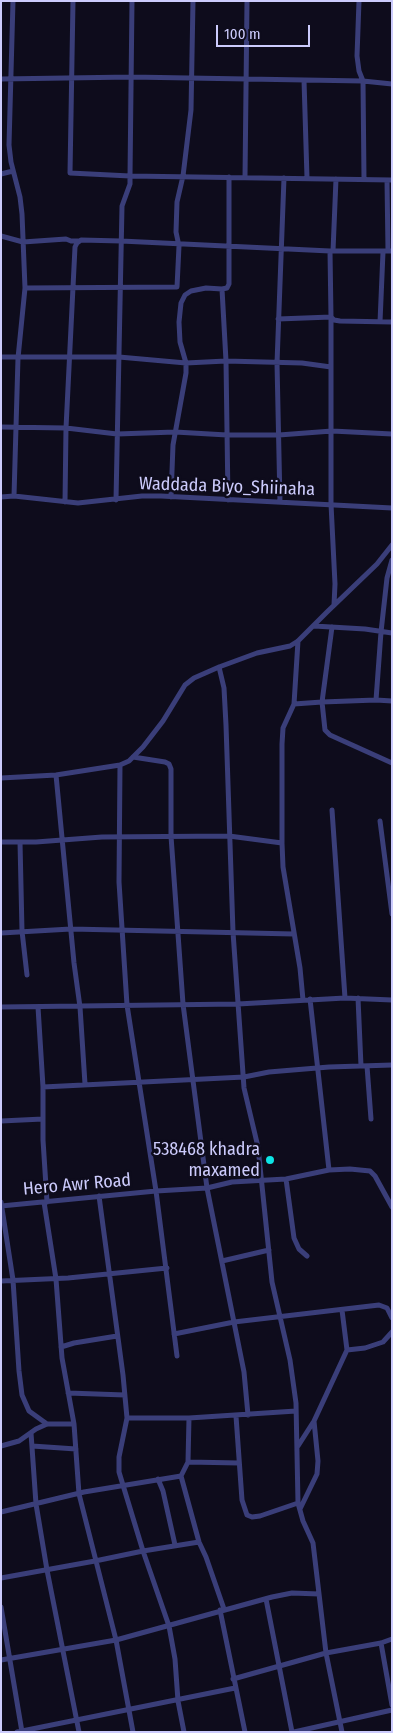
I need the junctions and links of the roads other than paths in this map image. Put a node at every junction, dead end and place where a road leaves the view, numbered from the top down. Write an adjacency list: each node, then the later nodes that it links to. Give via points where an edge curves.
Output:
1 (13, 1): 10 (street)
2 (73, 1): 8 (street)
3 (132, 1): 7 (street)
4 (192, 1): 11 (street)
5 (247, 1): 12 (street)
6 (359, 1): 14 (street, via 357,56)
7 (131, 77): 8 (street); 11 (street); 18 (street)
8 (71, 78): 10 (street); 18 (street, via 70,173)
9 (1, 79): 10 (street)
10 (11, 79): 16 (street, via 9,145)
11 (191, 79): 12 (street); 19 (street)
12 (246, 79): 13 (street); 20 (street)
13 (304, 80): 14 (street); 23 (street)
14 (363, 81): 15 (street); 25 (street)
15 (392, 84)
16 (13, 171): 17 (street); 30 (street, via 20,197)
17 (1, 174)
18 (130, 176): 19 (street); 29 (street, via 122,206)
19 (183, 176): 21 (street); 31 (street, via 177,202)
20 (245, 177): 21 (street); 22 (street)
21 (229, 178): 32 (street)
22 (284, 178): 23 (street); 33 (street)
23 (307, 178): 24 (street)
24 (336, 179): 25 (street); 34 (street)
25 (364, 179): 26 (street)
26 (390, 180): 35 (street)
27 (1, 236): 30 (street)
28 (81, 241): 29 (street); 30 (street); 38 (street, via 75,247)
29 (121, 241): 31 (street); 36 (street)
30 (23, 242): 37 (street)
31 (179, 244): 32 (street); 36 (street, via 177,287)
32 (229, 246): 33 (street); 39 (street, via 229,284)
33 (282, 248): 34 (street); 41 (street)
34 (332, 251): 35 (street); 40 (street)
35 (388, 251): 42 (street)
36 (120, 287): 38 (street); 46 (street)
37 (25, 288): 38 (street); 47 (street)
38 (73, 288): 44 (street)
39 (222, 289): 48 (street); 49 (street, via 190,291 181,303 180,342)
40 (331, 317): 41 (street); 42 (street, via 340,321); 51 (street)
41 (278, 319): 50 (street)
42 (380, 322): 43 (street)
43 (392, 322)
44 (71, 356): 46 (street); 47 (street); 54 (street)
45 (1, 357): 47 (street)
46 (119, 357): 49 (street); 57 (street)
47 (18, 358): 53 (street)
48 (226, 361): 49 (street); 50 (street); 59 (street)
49 (186, 363): 56 (street)
50 (277, 363): 51 (street); 60 (street)
51 (331, 367): 55 (street)
52 (1, 427): 53 (street)
53 (17, 428): 54 (street); 61 (street)
54 (66, 428): 57 (street); 66 (street)
55 (332, 431): 58 (street); 60 (street); 68 (street)
56 (175, 432): 57 (street); 59 (street); 63 (street)
57 (117, 434): 64 (street)
58 (392, 434)
59 (227, 435): 60 (street); 65 (street)
60 (278, 435): 67 (street)
61 (14, 496): 62 (street, Waddada Biyo_Shiinaha); 66 (street, Waddada Biyo_Shiinaha)
62 (1, 497)
63 (171, 497): 64 (street, Waddada Biyo_Shiinaha, via 142,496); 65 (street, Waddada Biyo_Shiinaha)
64 (116, 500): 66 (street, Waddada Biyo_Shiinaha, via 78,504)
65 (228, 500): 67 (street, Waddada Biyo_Shiinaha)
66 (65, 502)
67 (280, 502): 68 (street, Waddada Biyo_Shiinaha)
68 (331, 504): 69 (street, Waddada Biyo_Shiinaha); 73 (street)
69 (392, 508)
70 (392, 545): 72 (street)
71 (392, 560): 72 (street); 76 (street)
72 (377, 564): 73 (street)
73 (334, 605): 74 (street)
74 (314, 626): 75 (street); 78 (street)
75 (332, 627): 76 (street); 82 (street)
76 (381, 632): 77 (street); 80 (street)
77 (392, 633)
78 (298, 642): 79 (street); 83 (street)
79 (219, 667): 84 (street, via 185,685); 92 (street, via 224,688)
80 (376, 700): 81 (street); 82 (street)
81 (392, 701)
82 (322, 702): 83 (street); 85 (street, via 326,730 330,735)
83 (294, 704): 97 (street, via 283,728)
84 (133, 757): 86 (street); 91 (street, via 169,764)
85 (392, 763)
86 (120, 766): 87 (street); 93 (street)
87 (56, 775): 88 (street); 94 (street)
88 (1, 778)
89 (332, 810): 107 (street)
90 (380, 821): 98 (street)
91 (171, 836): 92 (street); 93 (street); 102 (street)
92 (229, 836): 97 (street); 103 (street)
93 (119, 837): 94 (street); 100 (street)
94 (63, 839): 96 (street); 99 (street)
95 (1, 842): 96 (street)
96 (20, 842): 101 (street)
97 (282, 843): 105 (street, via 282,867)
98 (392, 914)
99 (71, 929): 100 (street); 101 (street); 116 (street)
100 (121, 930): 102 (street); 114 (street)
101 (22, 931): 104 (street); 106 (street)
102 (177, 932): 103 (street); 112 (street)
103 (233, 932): 105 (street); 113 (street)
104 (1, 933)
105 (294, 934): 109 (street)
106 (27, 975)
107 (345, 998): 108 (street); 110 (street)
108 (358, 998): 111 (street); 119 (street)
109 (303, 1000): 110 (street); 113 (street)
110 (310, 1000): 120 (street)
111 (392, 1000)
112 (183, 1004): 113 (street); 114 (street); 122 (street)
113 (238, 1004): 121 (street)
114 (126, 1005): 116 (street); 123 (street)
115 (1, 1007): 117 (street)
116 (80, 1007): 117 (street); 124 (street)
117 (38, 1008): 125 (street)
118 (392, 1065): 119 (street)
119 (364, 1066): 120 (street); 127 (street)
120 (318, 1068): 121 (street); 129 (street)
121 (244, 1077): 122 (street); 131 (street)
122 (192, 1079): 123 (street); 132 (street)
123 (138, 1082): 124 (street); 133 (street)
124 (85, 1084): 125 (street)
125 (43, 1086): 126 (street)
126 (43, 1119): 128 (street); 136 (street)
127 (371, 1119)
128 (1, 1121)
129 (329, 1170): 130 (street, Hero Awr Road); 138 (street, Hero Awr Road, via 370,1171)
130 (286, 1178): 131 (street, Hero Awr Road); 140 (street, via 294,1238 299,1249)
131 (261, 1180): 132 (street, Hero Awr Road); 139 (street)
132 (207, 1188): 133 (street, Hero Awr Road); 141 (street)
133 (156, 1191): 134 (street, Hero Awr Road); 142 (street)
134 (99, 1196): 136 (street, Hero Awr Road); 143 (street)
135 (1, 1202): 137 (street)
136 (46, 1202): 137 (street, Hero Awr Road); 144 (street)
137 (1, 1206): 145 (street)
138 (392, 1207)
139 (269, 1250): 141 (street); 148 (street)
140 (308, 1256)
141 (222, 1261): 150 (street)
142 (167, 1268): 143 (street); 152 (street)
143 (109, 1275): 144 (street); 153 (street)
144 (56, 1279): 145 (street); 154 (street)
145 (12, 1280): 146 (street); 165 (street, via 22,1395 29,1411)
146 (1, 1281)
147 (342, 1310): 148 (street); 149 (street, via 380,1305 387,1308); 155 (street)
148 (279, 1317): 150 (street); 159 (street, via 290,1360)
149 (392, 1318)
150 (234, 1322): 152 (street); 160 (street)
151 (392, 1332): 155 (street, via 383,1342)
152 (174, 1334): 156 (street)
153 (118, 1336): 154 (street); 158 (street)
154 (61, 1346): 157 (street)
155 (347, 1350): 164 (street)
156 (177, 1356)
157 (68, 1393): 158 (street); 166 (street)
158 (125, 1395): 162 (street)
159 (296, 1411): 160 (street); 170 (street)
160 (248, 1414): 161 (street)
161 (236, 1416): 163 (street); 173 (street)
162 (127, 1418): 163 (street); 176 (street, via 119,1457)
163 (189, 1418): 172 (street)
164 (314, 1421): 170 (street); 180 (street, via 317,1474)
165 (46, 1424): 166 (street); 167 (street)
166 (74, 1424): 171 (street)
167 (31, 1433): 168 (street); 169 (street)
168 (1, 1446)
169 (32, 1446): 171 (street); 179 (street)
170 (298, 1447): 178 (street)
171 (76, 1449): 177 (street)
172 (188, 1462): 173 (street); 174 (street)
173 (239, 1463): 178 (street, via 242,1500 247,1515 252,1518)
174 (181, 1476): 175 (street); 182 (street)
175 (158, 1479): 176 (street); 183 (street)
176 (123, 1484): 177 (street); 184 (street)
177 (79, 1494): 179 (street); 185 (street)
178 (298, 1503): 180 (street)
179 (36, 1504): 181 (street); 186 (street)
180 (300, 1509): 188 (street, via 314,1543)
181 (1, 1512)
182 (199, 1542): 183 (street); 191 (street)
183 (175, 1545): 184 (street)
184 (142, 1551): 185 (street); 192 (street)
185 (95, 1561): 186 (street); 194 (street)
186 (47, 1570): 187 (street); 196 (street)
187 (1, 1578)
188 (319, 1594): 189 (street, via 292,1593); 197 (street)
189 (266, 1599): 191 (street); 200 (street)
190 (1, 1607): 198 (street)
191 (222, 1610): 192 (street); 201 (street)
192 (169, 1626): 194 (street); 203 (street)
193 (392, 1639): 195 (street)
194 (116, 1640): 196 (street); 205 (street)
195 (381, 1643): 197 (street); 204 (street)
196 (64, 1649): 198 (street); 207 (street)
197 (326, 1653): 200 (street); 208 (street)
198 (10, 1659): 199 (street); 209 (street)
199 (1, 1660)
200 (279, 1666): 201 (street); 214 (street)
201 (233, 1679): 202 (street)
202 (235, 1688): 203 (street); 213 (street)
203 (178, 1701): 205 (street); 212 (street)
204 (392, 1705)
205 (129, 1710): 207 (street); 211 (street)
206 (392, 1710): 208 (street)
207 (76, 1720): 209 (street); 210 (street)
208 (340, 1722): 214 (street); 215 (street)
209 (21, 1732)
210 (79, 1732)
211 (133, 1732)
212 (184, 1732)
213 (245, 1732)
214 (293, 1732)
215 (342, 1732)

